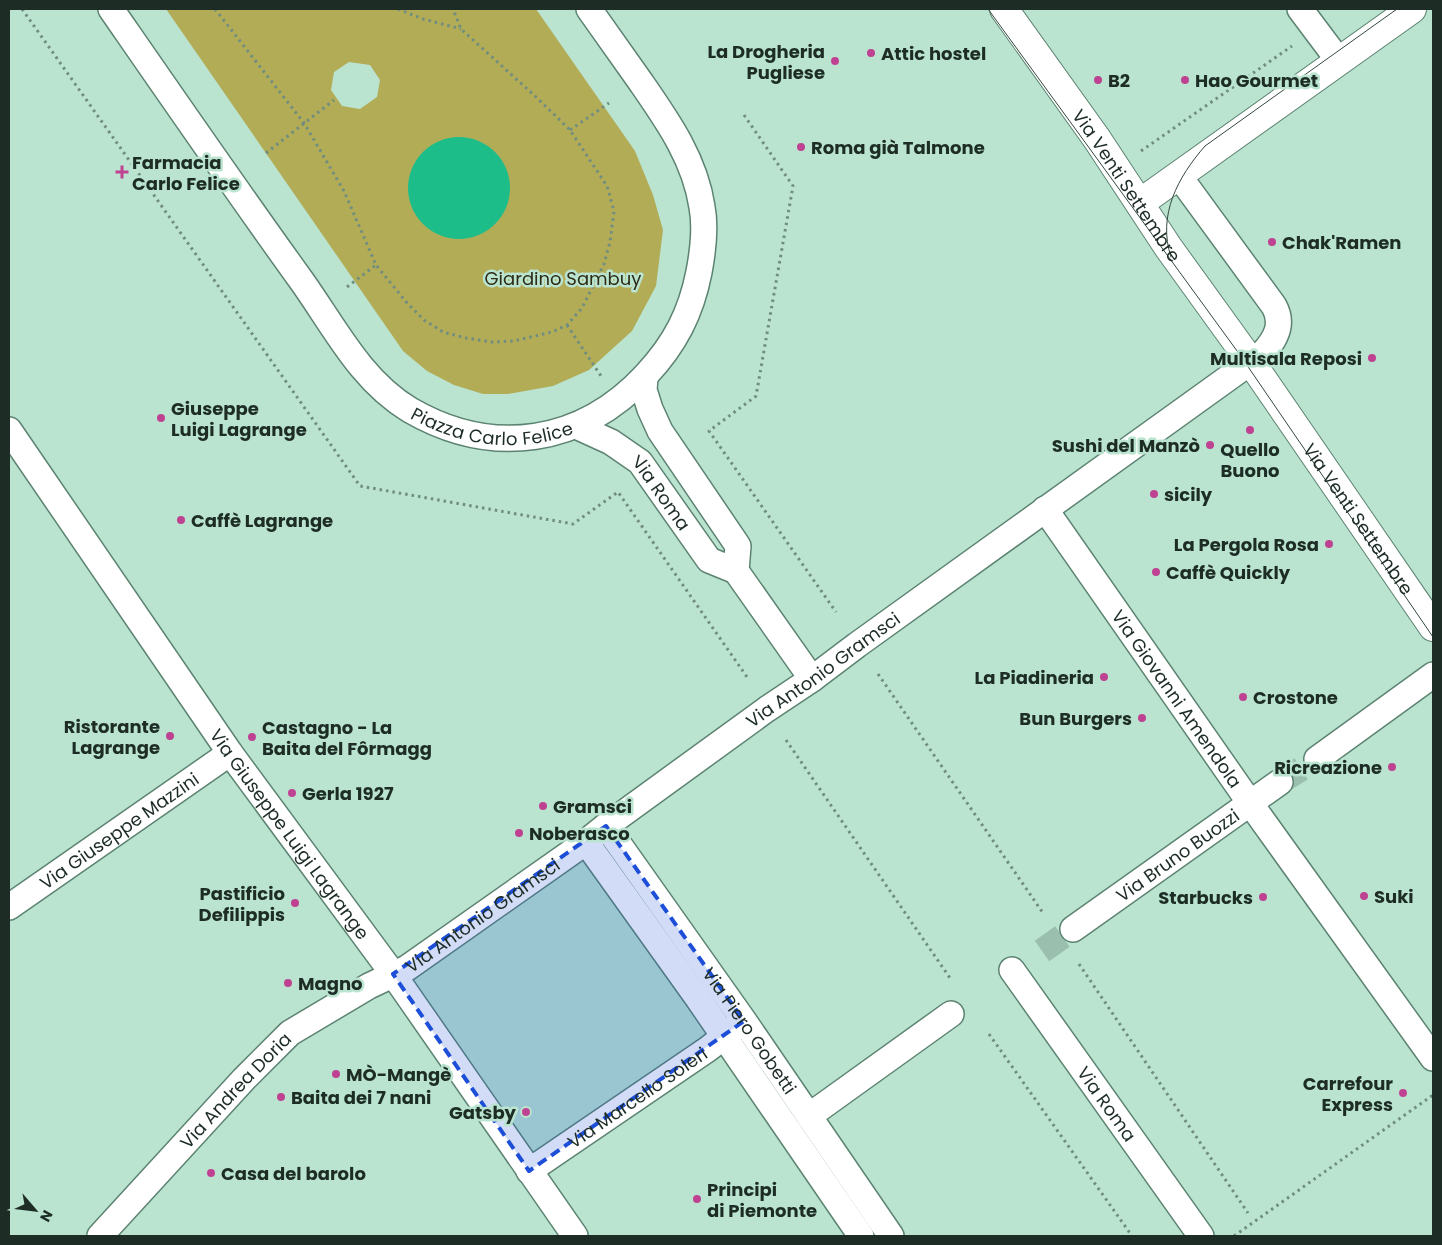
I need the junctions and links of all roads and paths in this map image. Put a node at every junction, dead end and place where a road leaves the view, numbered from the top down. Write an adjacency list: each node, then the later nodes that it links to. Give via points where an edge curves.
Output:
1 (111, 9): 27 (street, Piazza Carlo Felice, via 341,338 372,379 388,394 426,418 464,433 525,438)
2 (215, 9): 15 (path)
3 (398, 9): 9 (path)
4 (453, 9): 9 (path)
5 (589, 9): 25 (street, Piazza Carlo Felice, via 672,129 693,171 702,206 702,256 695,292 676,338)
6 (1004, 9): 20 (street, Via Venti Settembre)
7 (1300, 9): 10 (street)
8 (1412, 9): 11 (street)
9 (461, 29): 16 (path)
10 (1316, 29): 11 (street); 18 (path)
11 (1340, 61): 19 (street)
12 (334, 100): 15 (path)
13 (609, 103): 16 (path)
14 (744, 115): 31 (path, via 793,186 756,396 708,431)
15 (304, 124): 17 (path); 21 (path, via 344,191)
16 (570, 130): 23 (path, via 607,186 614,211 604,264 582,308)
17 (266, 153)
18 (1136, 154)
19 (1179, 176): 20 (street); 24 (street, via 1277,312 1278,332 1269,347)
20 (1140, 203): 24 (street, Via Venti Settembre)
21 (376, 265): 22 (path); 23 (path, via 407,303 424,320 443,332 492,342 514,341)
22 (347, 287)
23 (567, 325): 26 (path)
24 (1251, 362): 29 (street, Via Antonio Gramsci); 32 (street, Via Venti Settembre)
25 (644, 377): 26 (street, Piazza Carlo Felice); 30 (street, Via Roma, via 644,390 660,431 738,546)
26 (618, 402): 27 (street, Piazza Carlo Felice)
27 (576, 426): 30 (street, Via Roma, via 611,442 640,462 709,560)
28 (12, 440): 37 (street, Via Giuseppe Luigi Lagrange)
29 (1045, 509): 35 (street, Via Antonio Gramsci); 40 (street, Via Giovanni Amendola)
30 (736, 571): 35 (street)
31 (836, 612)
32 (1433, 627)
33 (878, 674): 44 (path)
34 (1433, 675): 38 (street)
35 (812, 679): 41 (street, Via Antonio Gramsci)
36 (786, 740): 49 (path)
37 (230, 753): 43 (street, Via Giuseppe Mazzini); 48 (street, Via Giuseppe Luigi Lagrange)
38 (1316, 759)
39 (1280, 782): 40 (street, Via Bruno Buozzi)
40 (1250, 803): 45 (street, Via Bruno Buozzi); 54 (street, Via Giovanni Amendola)
41 (606, 826): 42 (street, Via Antonio Gramsci); 51 (street, Via Piero Gobetti)
42 (586, 842): 48 (street, Via Antonio Gramsci, via 407,968); 53 (street)
43 (12, 897)
44 (1043, 913)
45 (1073, 929)
46 (1079, 964): 58 (path)
47 (1012, 970): 64 (street, Via Roma)
48 (393, 974): 57 (street, Via Giuseppe Luigi Lagrange); 61 (street, Via Andrea Doria, via 290,1032)
49 (950, 978)
50 (952, 1014): 56 (street)
51 (744, 1021): 53 (street, Via Marcello Soleri); 56 (street, Via Piero Gobetti)
52 (989, 1034): 63 (path)
53 (724, 1037): 57 (street, Via Marcello Soleri); 60 (street)
54 (1433, 1058)
55 (1433, 1095): 65 (path)
56 (809, 1116): 59 (street, Via Piero Gobetti)
57 (529, 1171): 62 (street, Via Giuseppe Luigi Lagrange)
58 (1248, 1213)
59 (885, 1227): 60 (street)
60 (857, 1235)
61 (100, 1236)
62 (576, 1236)
63 (1132, 1236)
64 (1201, 1236)
65 (1234, 1236)

